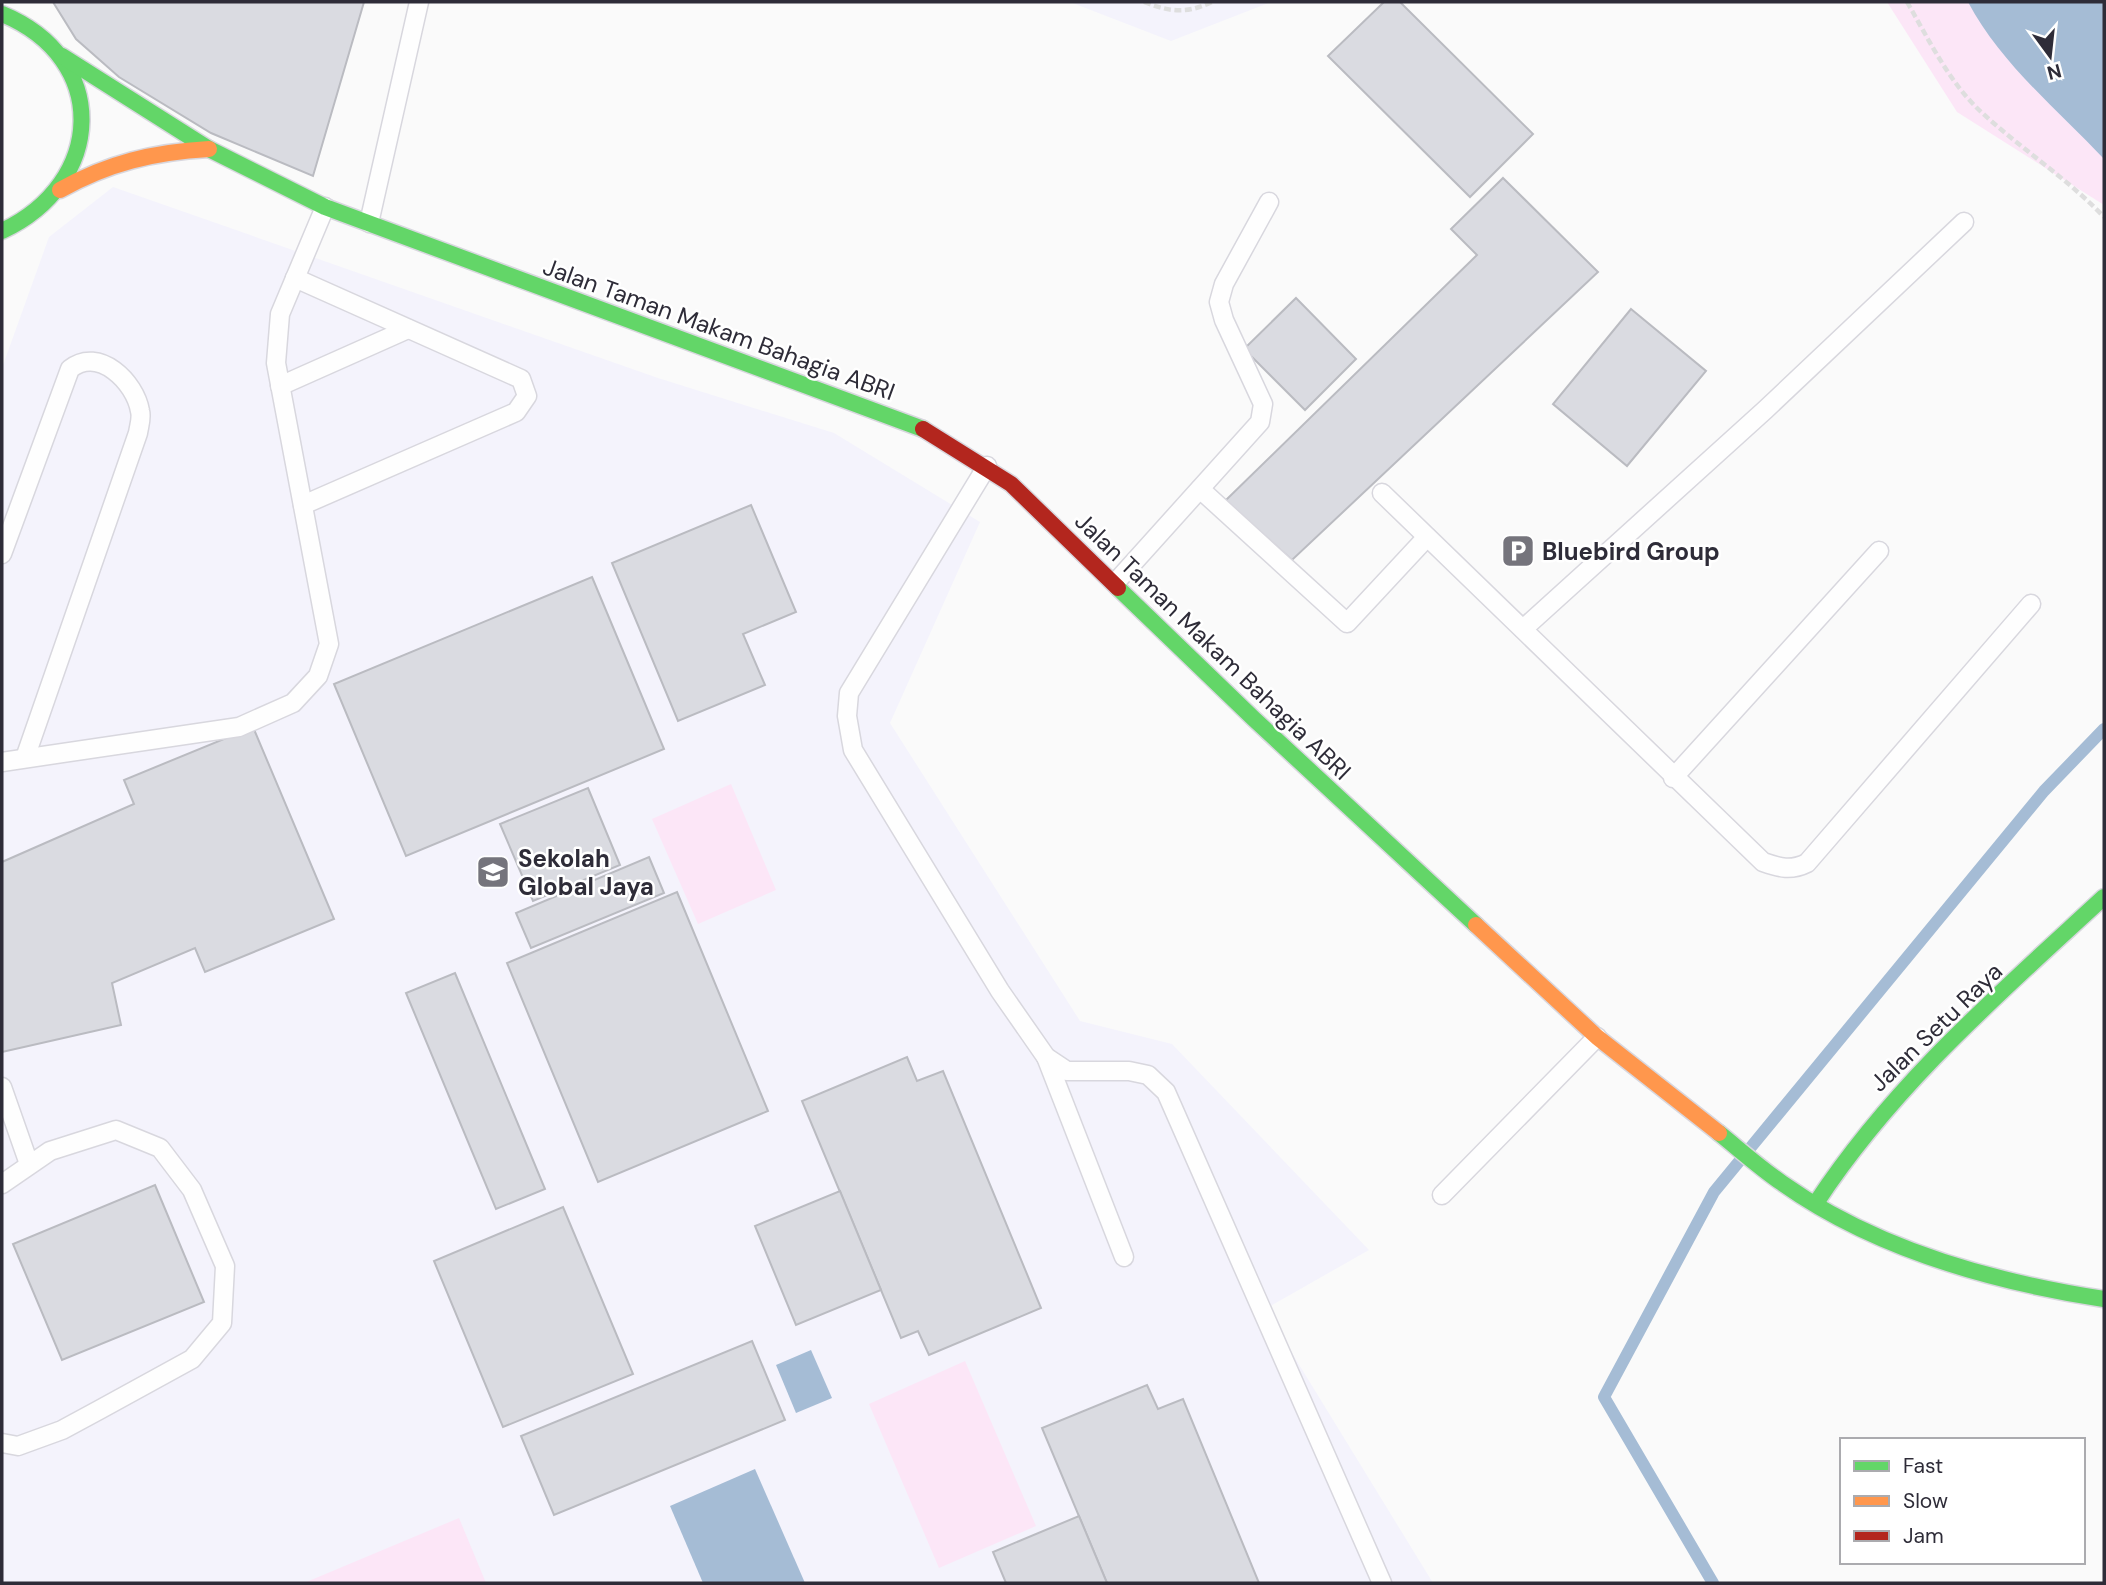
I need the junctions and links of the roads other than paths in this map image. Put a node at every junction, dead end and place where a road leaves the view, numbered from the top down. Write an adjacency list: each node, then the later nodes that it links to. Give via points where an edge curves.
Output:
1 (18, 2): 4 (main road)
2 (419, 2): 11 (lane)
3 (2, 14): 4 (main road)
4 (44, 37): 5 (main road)
5 (62, 56): 6 (main road, Jalan Taman Makam Bahagia ABRI); 7 (main road, via 81,104 82,136 74,165)
6 (209, 149): 7 (main road, Jalan Taman Makam Bahagia ABRI, via 126,158); 9 (main road, Jalan Taman Makam Bahagia ABRI)
7 (60, 190): 12 (main road, via 40,211)
8 (1269, 202): 17 (lane, via 1224,284 1219,302 1263,404 1260,422)
9 (325, 207): 11 (main road, Jalan Taman Makam Bahagia ABRI); 13 (lane)
10 (1964, 222): 25 (lane, via 1765,410)
11 (369, 223): 16 (main road, Jalan Taman Makam Bahagia ABRI, via 930,432)
12 (2, 231)
13 (295, 278): 14 (lane); 15 (lane, via 280,314 276,363)
14 (408, 329): 15 (lane); 19 (lane, via 521,379 527,396 516,412)
15 (280, 386): 19 (lane)
16 (986, 466): 23 (main road, Jalan Taman Makam Bahagia ABRI); 31 (lane, via 849,693 847,716 853,750 1000,990)
17 (1199, 489): 20 (lane, via 1347,623); 23 (lane)
18 (1382, 494): 20 (lane)
19 (303, 505): 26 (lane, via 329,644 318,676 293,704 240,727)
20 (1427, 537): 25 (lane)
21 (1879, 551): 28 (lane)
22 (2, 554): 26 (lane, via 70,369 78,362 97,362 129,382 141,414 138,433)
23 (1115, 582): 30 (main road, Jalan Taman Makam Bahagia ABRI, via 1254,719)
24 (2031, 604): 28 (lane, via 1807,863 1794,869 1763,862)
25 (1523, 628): 28 (lane)
26 (24, 758): 27 (lane)
27 (2, 761)
28 (1673, 778)
29 (2104, 897): 36 (main road, Jalan Setu Raya, via 1902,1088 1839,1164)
30 (1597, 1037): 35 (lane); 36 (main road, Jalan Taman Makam Bahagia ABRI, via 1783,1184)
31 (1046, 1056): 37 (lane); 40 (lane, via 1067,1071 1148,1075 1166,1092)
32 (2, 1087): 33 (lane)
33 (29, 1164): 34 (lane); 39 (lane, via 50,1151 116,1130 160,1148 192,1190 225,1266 222,1324 192,1359 99,1410 18,1446)
34 (2, 1184)
35 (1442, 1195)
36 (1816, 1203): 38 (main road, Jalan Taman Makam Bahagia ABRI, via 1943,1263 2027,1287)
37 (1124, 1257)
38 (2104, 1299)
39 (2, 1443)
40 (1382, 1583)

